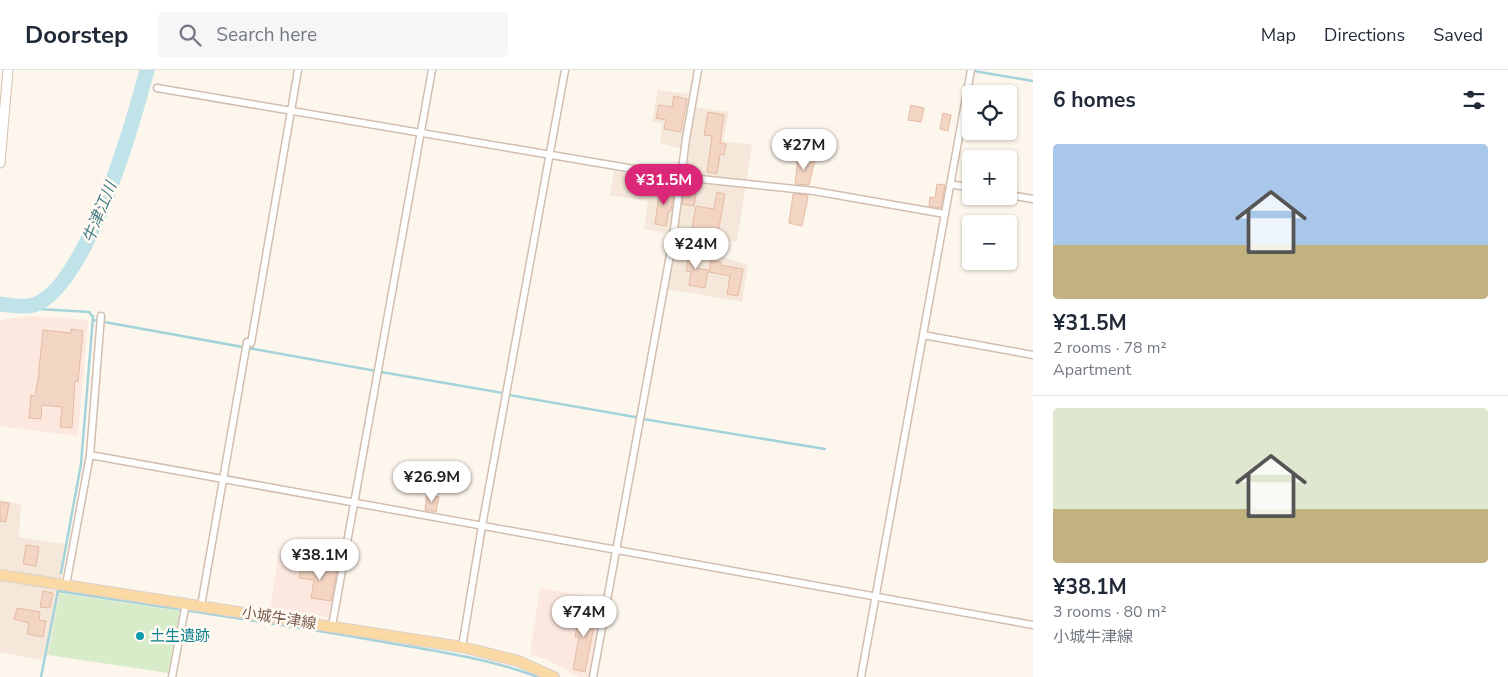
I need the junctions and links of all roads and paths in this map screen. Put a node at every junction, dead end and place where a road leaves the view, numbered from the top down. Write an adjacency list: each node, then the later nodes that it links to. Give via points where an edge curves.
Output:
1 (298, 70): 8 (street)
2 (432, 70): 9 (street)
3 (565, 70): 10 (street)
4 (698, 70): 12 (street)
5 (971, 70): 13 (street)
6 (5, 73): 11 (main road)
7 (157, 88): 8 (street)
8 (291, 110): 9 (street); 22 (street)
9 (421, 132): 10 (street); 23 (street)
10 (550, 155): 12 (street); 24 (street)
11 (0, 163)
12 (681, 177): 17 (street, via 814,191); 25 (street, via 672,244)
13 (950, 184): 14 (street); 17 (street)
14 (962, 186)
15 (1017, 196): 16 (street)
16 (1033, 199)
17 (945, 214): 19 (street)
18 (101, 316): 21 (street)
19 (923, 335): 20 (street); 28 (street)
20 (1033, 355)
21 (90, 455): 22 (street); 27 (street)
22 (223, 480): 23 (street); 29 (street)
23 (353, 503): 24 (street); 32 (street)
24 (482, 526): 25 (street); 33 (street)
25 (616, 551): 28 (street); 36 (street)
26 (0, 576): 27 (main road, 小城牛津線)
27 (66, 586): 30 (main road, 小城牛津線)
28 (875, 597): 31 (street); 37 (street)
29 (201, 606): 30 (main road, 小城牛津線); 32 (main road, 小城牛津線)
30 (185, 608): 34 (street)
31 (1033, 625)
32 (332, 626): 33 (main road, 小城牛津線)
33 (462, 647): 35 (main road, 小城牛津線, via 518,661)
34 (172, 677)
35 (554, 677)
36 (593, 677)
37 (861, 677)

